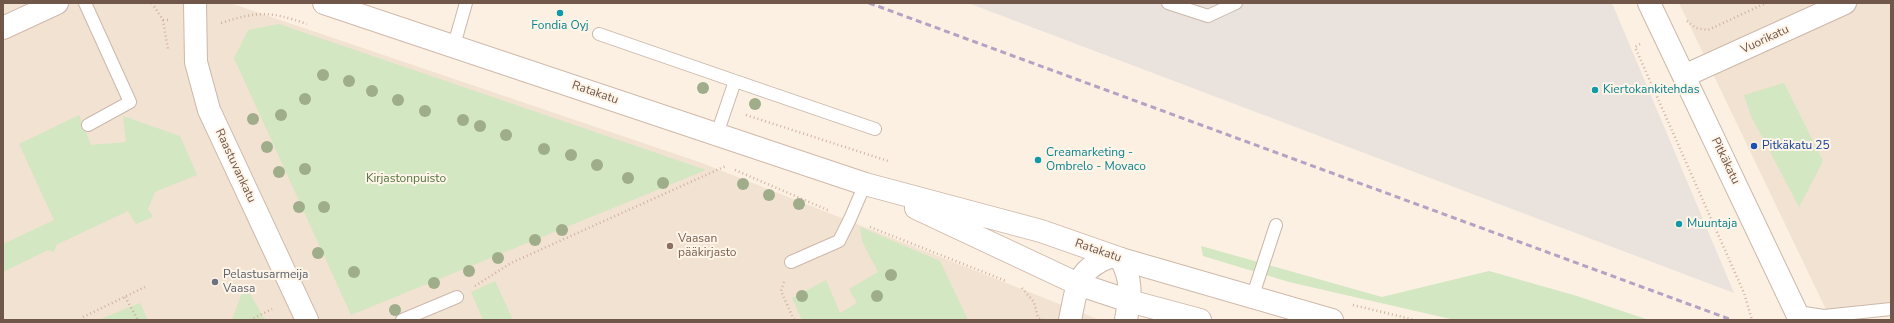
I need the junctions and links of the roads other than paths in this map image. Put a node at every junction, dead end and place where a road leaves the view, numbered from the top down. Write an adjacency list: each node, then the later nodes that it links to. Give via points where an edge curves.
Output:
1 (57, 3): 10 (main road)
2 (85, 3): 15 (lane, via 130,102)
3 (324, 3): 12 (main road, Ratakatu)
4 (466, 3): 12 (lane)
5 (1168, 3): 6 (lane, via 1208,16)
6 (1236, 3)
7 (1648, 3): 13 (main road, Pitkäkatu)
8 (1845, 3): 13 (main road, Vuorikatu)
9 (194, 12): 28 (main road, Raastuvankatu, via 196,62 209,110)
10 (3, 28)
11 (599, 34): 14 (lane)
12 (454, 45): 17 (main road, Ratakatu)
13 (1684, 76): 27 (main road, Pitkäkatu)
14 (735, 81): 16 (lane); 17 (lane)
15 (88, 125)
16 (875, 129)
17 (717, 134): 18 (main road, Ratakatu)
18 (865, 184): 20 (main road, Ratakatu, via 1041,231); 21 (lane, via 838,241); 22 (main road, Ratakatu)
19 (1276, 225): 24 (lane)
20 (1117, 258): 22 (main road, via 1097,262 1086,270); 24 (main road, Ratakatu); 26 (main road, via 1127,272 1130,285)
21 (791, 262)
22 (1078, 284): 26 (main road, Ratakatu); 30 (main road)
23 (457, 297): 29 (lane)
24 (1252, 298): 32 (main road, Ratakatu)
25 (1891, 309): 27 (lane)
26 (1128, 311): 31 (main road, Ratakatu)
27 (1798, 316)
28 (307, 320)
29 (402, 320)
30 (1070, 320)
31 (1200, 320)
32 (1332, 320)

